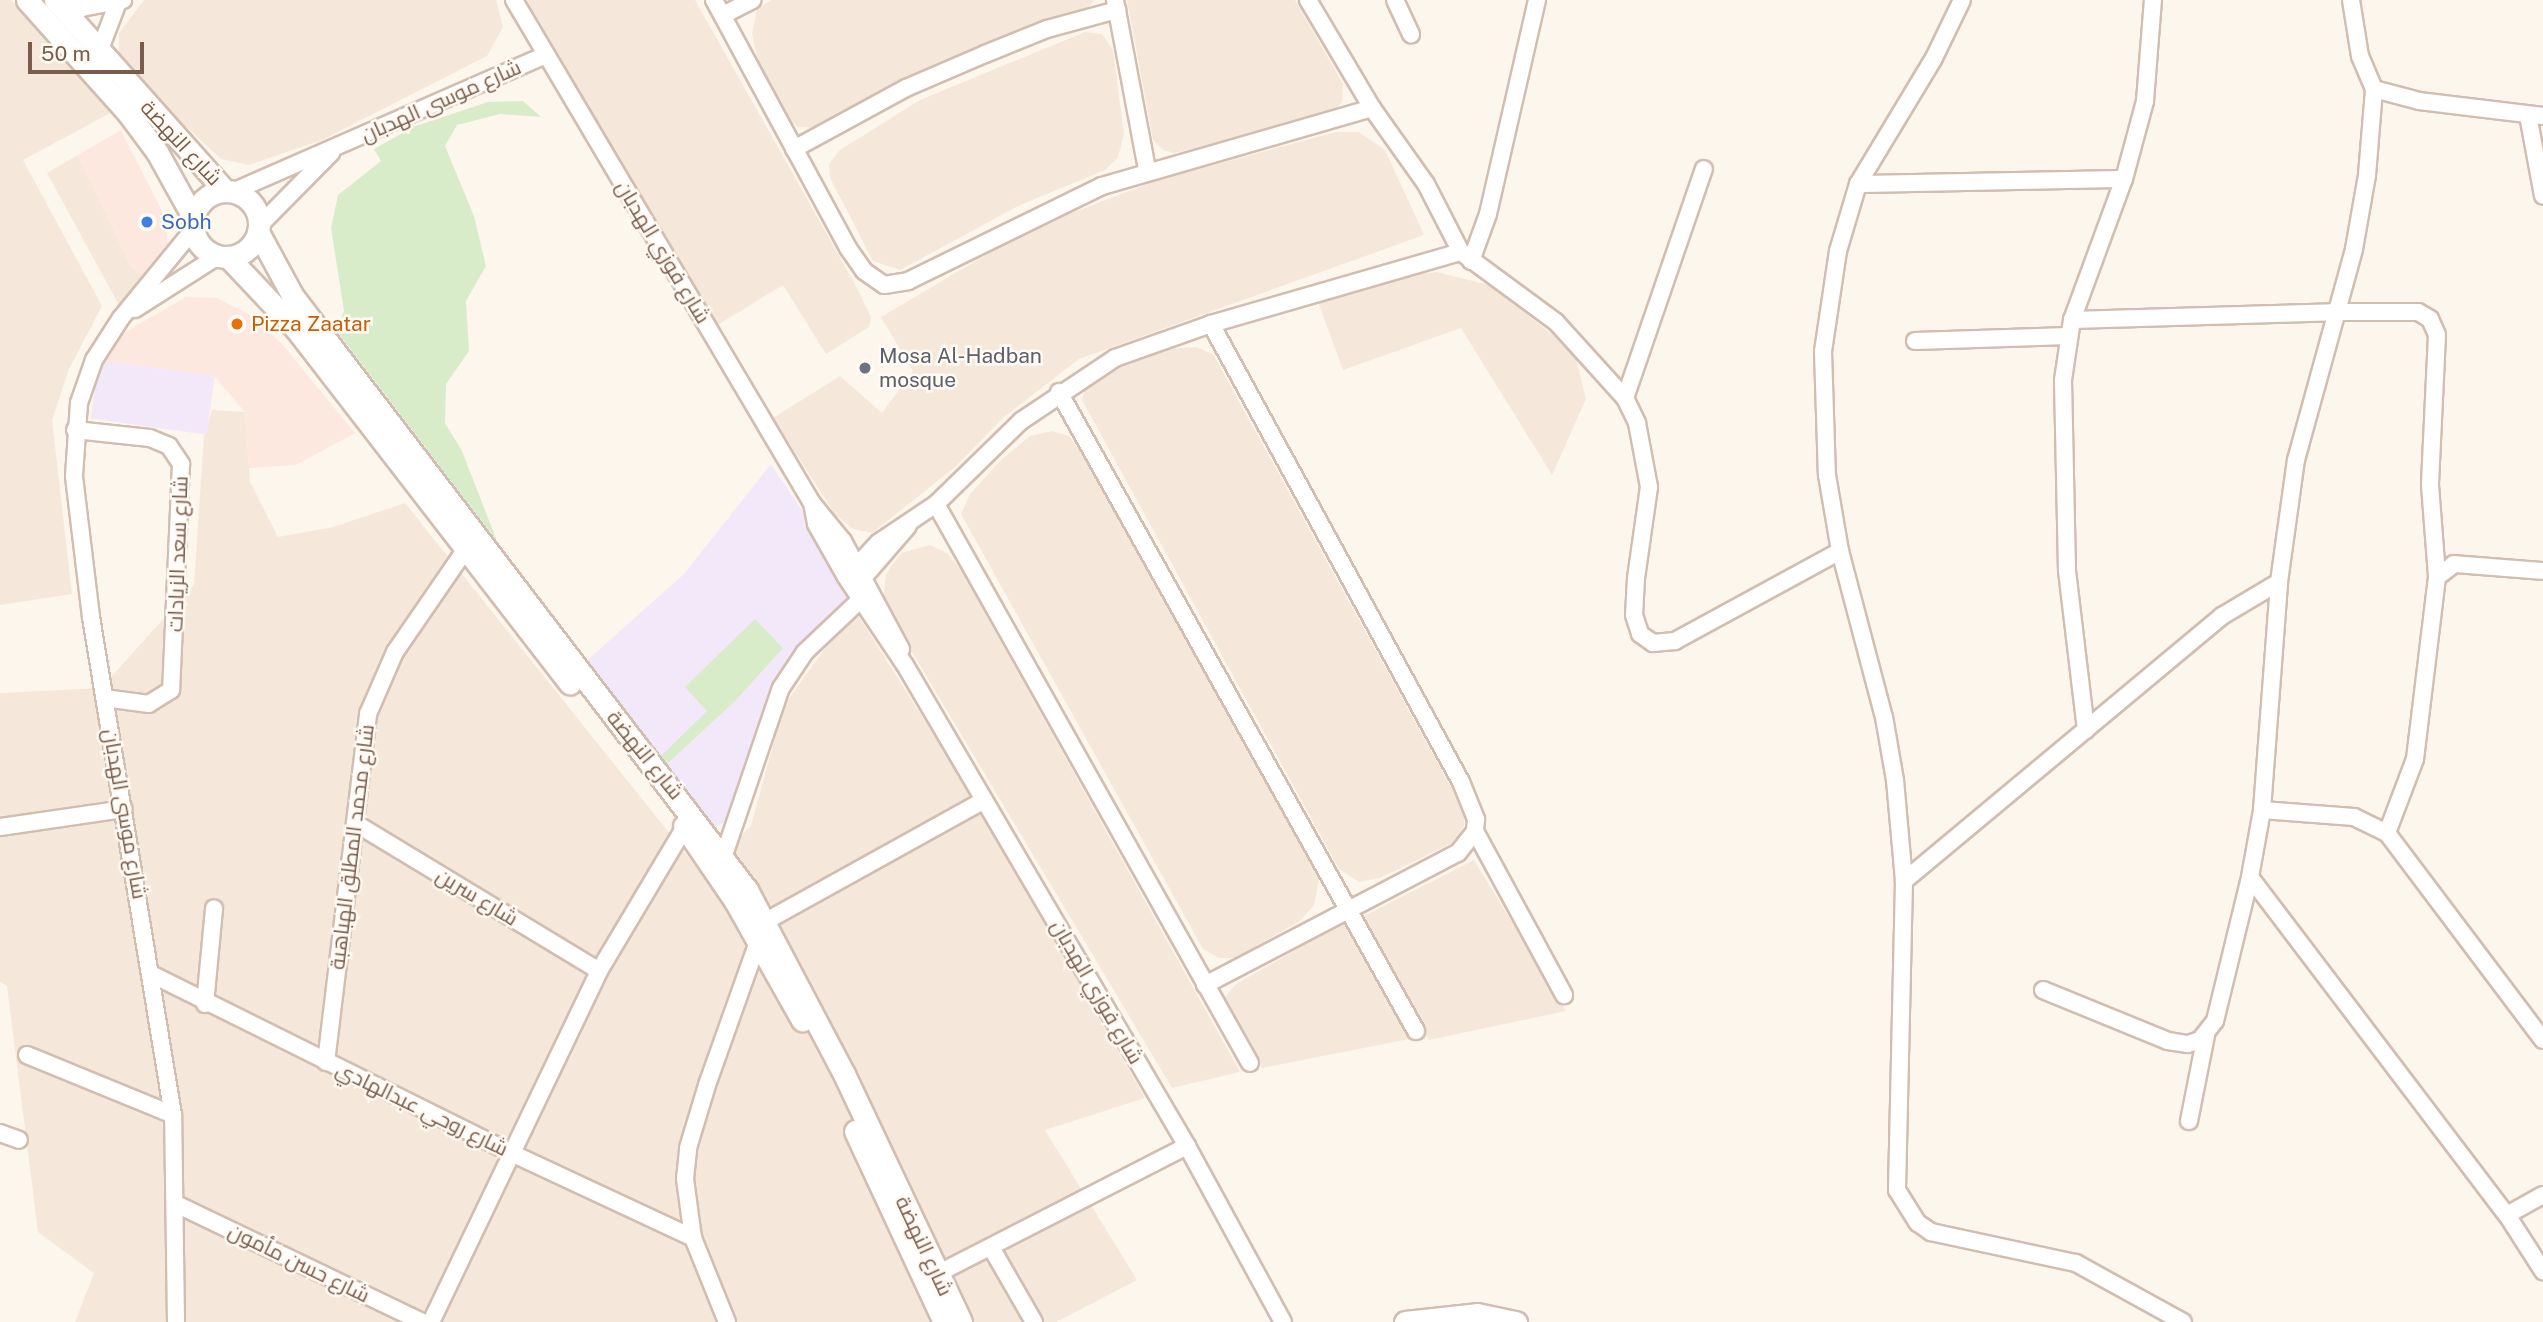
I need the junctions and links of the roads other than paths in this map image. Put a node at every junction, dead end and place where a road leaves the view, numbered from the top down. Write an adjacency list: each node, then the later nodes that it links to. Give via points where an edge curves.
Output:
1 (27, 0): 29 (street, شارع النهضة, via 128,113 157,152)
2 (514, 0): 17 (street, شارع فوزي الهدبان)
3 (714, 0): 14 (street)
4 (751, 0): 14 (street)
5 (1308, 0): 19 (street)
6 (1395, 0): 15 (street)
7 (1538, 0): 31 (street, via 1488,214)
8 (1962, 0): 26 (street, via 1934,58)
9 (2153, 0): 25 (street, via 2145,101)
10 (2351, 0): 18 (street, via 2360,56)
11 (121, 1): 12 (street); 16 (street)
12 (59, 3): 16 (street, شارع النهضة)
13 (1116, 5): 22 (street, via 906,88); 24 (street)
14 (723, 15): 22 (street)
15 (1411, 35)
16 (99, 52): 27 (street, شارع النهضة)
17 (545, 55): 21 (street, شارع موسى الهدبان); 41 (street, شارع فوزي الهدبان)
18 (2374, 89): 20 (street, via 2419,101); 33 (street, via 2360,219)
19 (1372, 108): 24 (street); 31 (street, via 1413,164)
20 (2536, 116): 28 (street)
21 (337, 147): 27 (street, شارع موسى الهدبان); 30 (street, شارع موسى الهدبان)
22 (794, 149): 24 (street, via 848,248 864,271 884,285 908,281 1027,220)
23 (1704, 169): 39 (street)
24 (1147, 170)
25 (2124, 179): 26 (street); 36 (street)
26 (1858, 184): 47 (street, via 1838,251 1823,351 1827,475)
27 (228, 191): 29 (street, via 202,201); 30 (street, via 248,200)
28 (2543, 196)
29 (193, 223): 32 (street, via 202,247); 34 (street, شارع موسى الهدبان)
30 (258, 229): 32 (street, via 247,250); 46 (street, شارع النهضة, via 292,295)
31 (1466, 256): 35 (street); 39 (street, via 1556,322)
32 (223, 257): 34 (street, شارع موسى الهدبان); 46 (street, شارع النهضة, via 296,329)
33 (2334, 312): 36 (street); 49 (street, via 2418,312 2430,319 2437,335 2430,485); 50 (street, via 2296,460)
34 (121, 318): 40 (street, شارع موسى الهدبان, via 103,341 85,381)
35 (1211, 324): 38 (street, via 1115,358); 60 (street, via 1461,782 1476,819)
36 (2071, 328): 37 (street); 53 (street, via 2061,404 2067,571)
37 (1915, 341)
38 (1059, 392): 42 (street, via 1021,421); 66 (street)
39 (1625, 398): 47 (street, via 1637,422 1649,487 1634,615 1636,627 1648,641 1675,641)
40 (75, 430): 52 (street, شارع موسى الهدبان, via 76,515); 52 (street, شارع سعد الزيادات, via 150,438 169,446 181,464 171,690 149,704)
41 (813, 503): 44 (street, شارع فوزي الهدبان); 51 (street, شارع فوزي الهدبان, via 816,524)
42 (936, 504): 43 (street); 70 (street)
43 (908, 526): 45 (street); 51 (street)
44 (843, 541): 45 (street, via 867,547); 51 (street, شارع فوزي الهدبان)
45 (878, 542): 51 (street)
46 (470, 543): 57 (street, شارع محمد المطلق الهباهبة, via 396,652 375,694 363,745); 59 (street, شارع النهضة); 62 (street, شارع النهضة)
47 (1840, 551): 64 (street, via 1890,746)
48 (2543, 571): 49 (street, via 2454,564)
49 (2437, 577): 61 (street, via 2415,759)
50 (2279, 582): 53 (street, via 2222,616); 56 (street)
51 (855, 583): 54 (street, شارع فوزي الهدبان, via 900,645 905,665); 62 (street, via 781,688)
52 (104, 698): 55 (street, شارع موسى الهدبان)
53 (2086, 730): 64 (street)
54 (984, 800): 67 (street); 84 (street, شارع فوزي الهدبان)
55 (124, 809): 58 (street); 69 (street, شارع موسى الهدبان)
56 (2262, 810): 61 (street, via 2354,817); 63 (street)
57 (355, 823): 68 (street, شارع سرين); 78 (street, شارع محمد المطلق الهباهبة)
58 (0, 827)
59 (685, 827): 67 (street, شارع النهضة); 68 (street)
60 (1475, 831): 66 (street, via 1458,853); 72 (street)
61 (2387, 833): 76 (street)
62 (724, 855): 67 (street, شارع النهضة)
63 (2250, 877): 75 (street, via 2229,973); 88 (street)
64 (1904, 881): 103 (street, via 1903,1030 1894,1172 1905,1206 1931,1232 2076,1263)
65 (214, 908): 73 (street)
66 (1347, 908): 70 (street); 74 (street)
67 (762, 930): 89 (street, via 688,1148 685,1205); 92 (street, شارع النهضة, via 844,1074); 97 (street, شارع النهضة)
68 (599, 971): 85 (street)
69 (153, 975): 73 (street, شارع روحي عبدالهادي); 80 (street, شارع موسى الهدبان)
70 (1205, 985): 79 (street)
71 (2043, 990): 75 (street, via 2168,1041 2188,1044)
72 (1564, 995)
73 (205, 1004): 78 (street, شارع روحي عبدالهادي)
74 (1416, 1031)
75 (2206, 1035): 81 (street)
76 (2543, 1040)
77 (27, 1055): 80 (street)
78 (326, 1062): 85 (street, شارع روحي عبدالهادي)
79 (1250, 1063)
80 (173, 1115): 87 (street, شارع موسى الهدبان)
81 (2189, 1121)
82 (0, 1132): 83 (street)
83 (19, 1140)
84 (1187, 1146): 90 (street); 100 (street, شارع فوزي الهدبان)
85 (511, 1153): 89 (street, شارع روحي عبدالهادي); 95 (street)
86 (2543, 1195): 88 (street)
87 (176, 1204): 93 (street, شارع موسى الهدبان); 94 (street, شارع حسن مأمون)
88 (2507, 1215): 91 (street)
89 (693, 1238): 96 (street)
90 (992, 1249): 92 (street); 99 (street)
91 (2543, 1271)
92 (937, 1274): 98 (street, شارع النهضة)
93 (176, 1322)
94 (422, 1322)
95 (431, 1322)
96 (727, 1322)
97 (944, 1322)
98 (961, 1322)
99 (1034, 1322)
100 (1283, 1322)
101 (1405, 1322): 102 (street, via 1477,1314)
102 (1516, 1322)
103 (2183, 1322)

